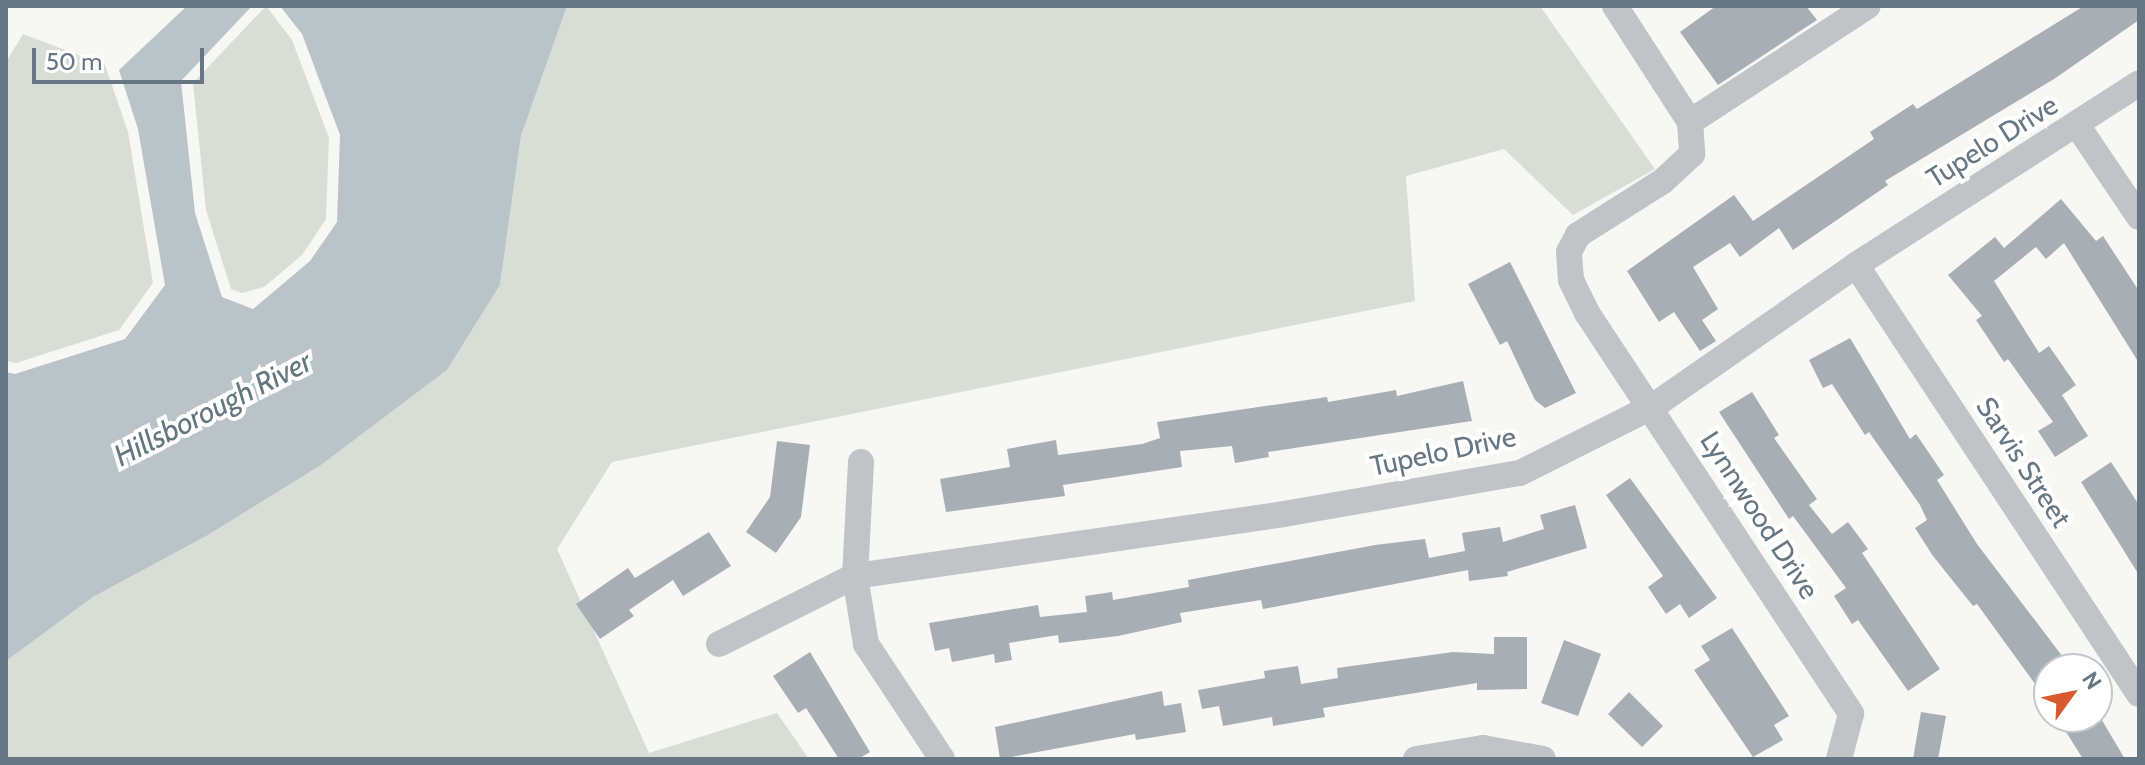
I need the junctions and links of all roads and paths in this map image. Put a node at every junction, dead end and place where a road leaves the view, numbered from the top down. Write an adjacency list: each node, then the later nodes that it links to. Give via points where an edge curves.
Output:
1 (1615, 6): 4 (street)
2 (1868, 6): 4 (street)
3 (2139, 83): 5 (street, Tupelo Drive)
4 (1690, 122): 8 (street, Lynnwood Drive, via 1692,154 1663,181 1578,235 1569,252 1571,280 1587,313)
5 (2077, 125): 6 (street); 7 (street, Tupelo Drive)
6 (2139, 217)
7 (1856, 265): 8 (street, Tupelo Drive); 12 (street, Sarvis Street)
8 (1652, 407): 10 (street, Tupelo Drive, via 1520,473 1284,514); 16 (street, Lynnwood Drive, via 1851,714)
9 (861, 462): 10 (street)
10 (855, 576): 11 (street, Tupelo Drive); 13 (street, via 866,644)
11 (719, 644)
12 (2139, 694)
13 (942, 759)
14 (1416, 759): 15 (street, via 1483,748)
15 (1543, 759)
16 (1839, 759)

